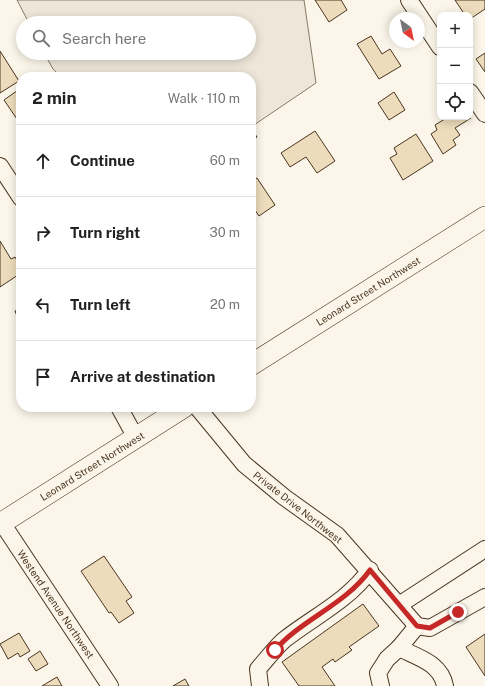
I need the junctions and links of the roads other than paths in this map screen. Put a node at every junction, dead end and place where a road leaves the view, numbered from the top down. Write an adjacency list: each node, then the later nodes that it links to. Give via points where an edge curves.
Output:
1 (409, 0): 2 (street)
2 (437, 42)
3 (473, 96): 4 (street)
4 (485, 114)
5 (0, 166): 6 (street)
6 (16, 190)
7 (485, 217): 8 (main road, Leonard Street Northwest)
8 (256, 361)
9 (122, 412): 12 (street)
10 (176, 412): 12 (main road, Leonard Street Northwest)
11 (201, 412): 15 (street, Private Drive Northwest, via 244,464 337,535)
12 (136, 438): 13 (main road, Leonard Street Northwest)
13 (1, 523): 20 (street, Westend Avenue Northwest)
14 (485, 549): 17 (street)
15 (370, 570): 17 (street, Private Drive Northwest); 21 (street, via 362,582 283,640 258,669)
16 (485, 597): 18 (street, via 430,628)
17 (399, 605): 18 (street, Private Drive Northwest)
18 (417, 626): 19 (street)
19 (399, 648): 22 (street, via 387,659 378,673); 23 (street, via 436,668)
20 (110, 686)
21 (260, 686)
22 (380, 686)
23 (445, 686)

